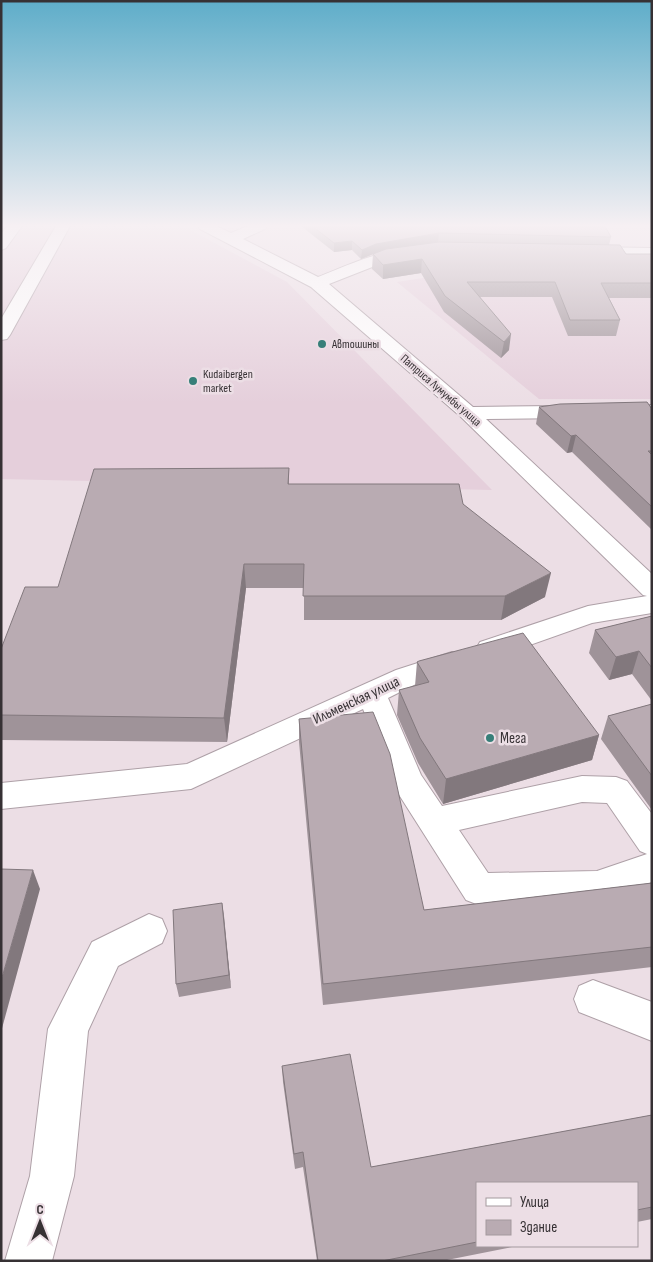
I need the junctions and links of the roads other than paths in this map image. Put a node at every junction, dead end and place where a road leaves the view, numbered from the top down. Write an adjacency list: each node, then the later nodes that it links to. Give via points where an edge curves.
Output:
1 (30, 285): 3 (street)
2 (319, 285): 5 (street, Патриса Лумумбы улица)
3 (1, 335)
4 (652, 411): 5 (street)
5 (468, 413): 6 (street, Патриса Лумумбы улица)
6 (652, 589)
7 (652, 604): 8 (street, Ильменская улица, via 588,615 406,677)
8 (371, 693): 9 (street, Ильменская улица, via 191,776); 10 (street, via 407,780)
9 (1, 796)
10 (434, 822): 11 (street, via 582,789 616,790); 12 (street, via 479,889 597,888)
11 (652, 840)
12 (652, 867)
13 (149, 932): 16 (street, via 105,954 68,1029 52,1176)
14 (593, 999): 15 (street)
15 (652, 1022)
16 (28, 1261)

